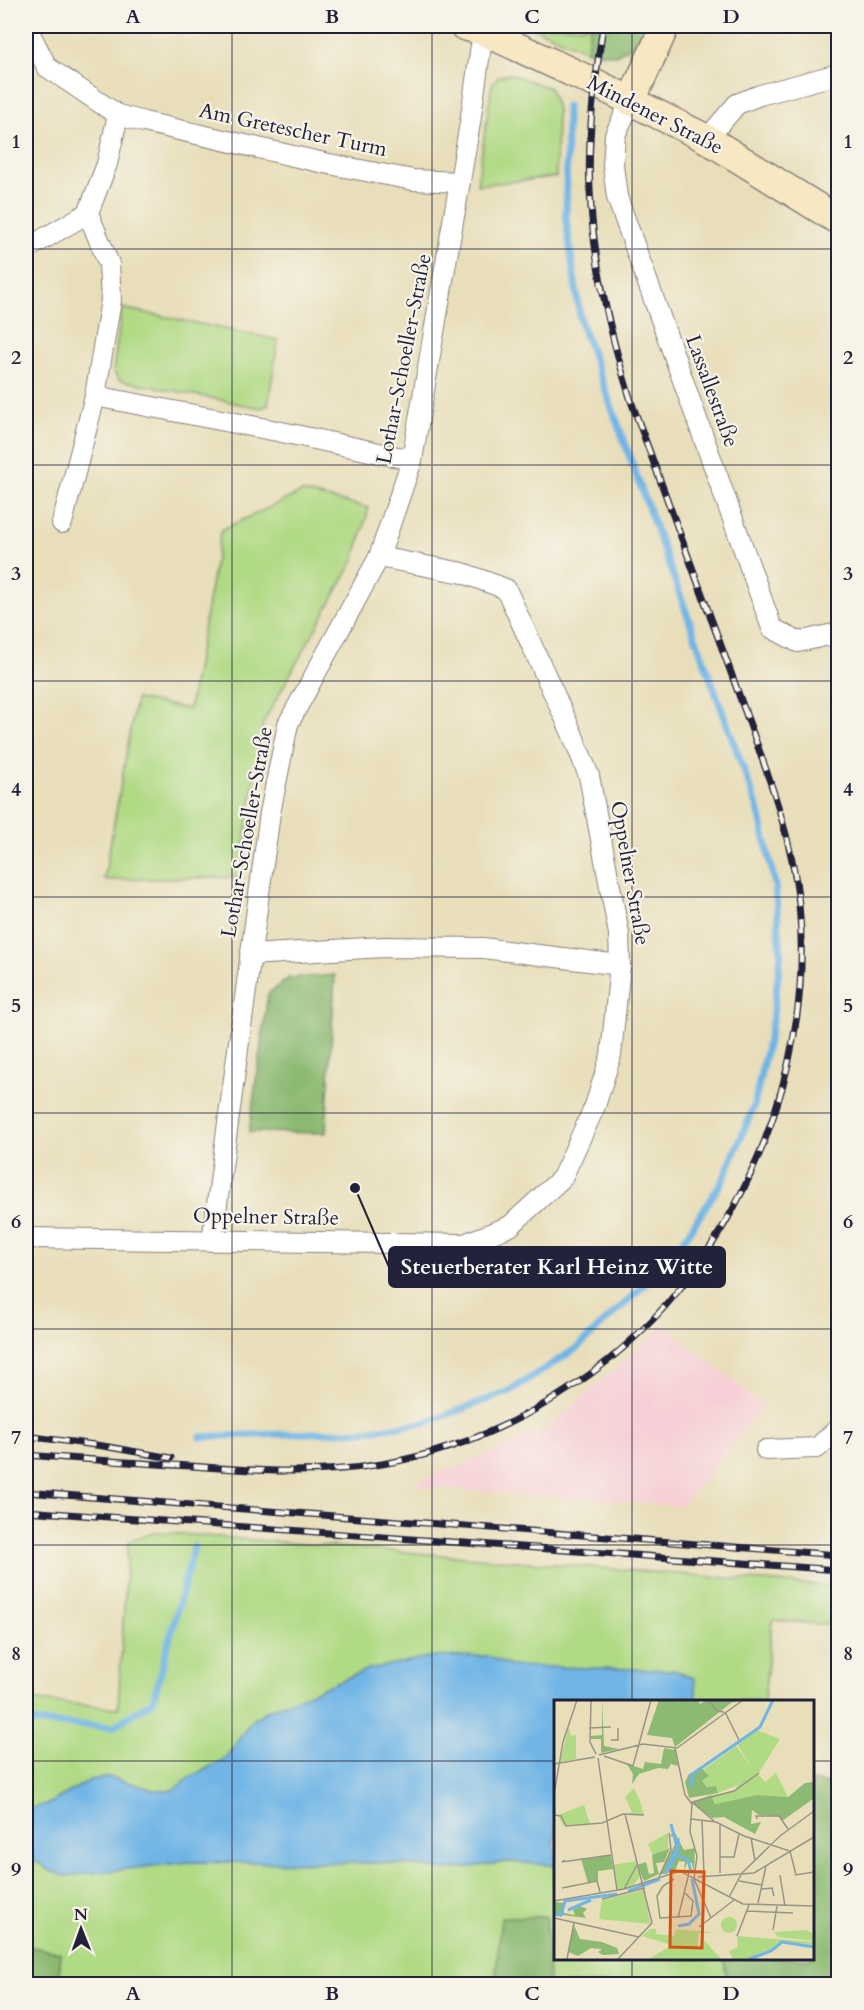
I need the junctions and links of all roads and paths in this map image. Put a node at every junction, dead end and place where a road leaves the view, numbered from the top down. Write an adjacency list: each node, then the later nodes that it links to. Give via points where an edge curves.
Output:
1 (26, 26): 6 (street, Am Gretescher Turm, via 47,67)
2 (665, 26): 5 (main road)
3 (473, 28): 5 (main road, Mindener Straße); 8 (street, Lothar-Schoeller-Straße)
4 (838, 74): 7 (street, via 737,104)
5 (631, 101): 7 (main road, Mindener Straße); 16 (street, Lassallestraße, via 615,135 617,197 772,628 798,642)
6 (118, 115): 8 (street, Am Gretescher Turm, via 346,167 413,180); 9 (street, via 107,164)
7 (707, 139): 10 (main road, Mindener Straße)
8 (460, 182): 13 (street, Lothar-Schoeller-Straße)
9 (88, 213): 11 (street); 12 (street, via 109,264 111,300)
10 (838, 220)
11 (26, 249)
12 (95, 396): 13 (street); 14 (street)
13 (412, 460): 15 (street, Lothar-Schoeller-Straße)
14 (62, 523)
15 (379, 557): 17 (street, Lothar-Schoeller-Straße, via 288,724 270,813); 18 (street, Oppelner Straße, via 463,573 506,589 589,776 619,934)
16 (838, 633)
17 (250, 955): 18 (street, Lothar-Schoeller-Straße, via 383,947 483,948); 20 (street, Lothar-Schoeller-Straße)
18 (620, 965): 20 (street, Oppelner Straße, via 610,1055 595,1106 562,1178 510,1226 464,1244)
19 (26, 1238): 20 (street, Oppelner Straße)
20 (212, 1241)
21 (838, 1429): 22 (street, via 817,1448)
22 (766, 1450)

